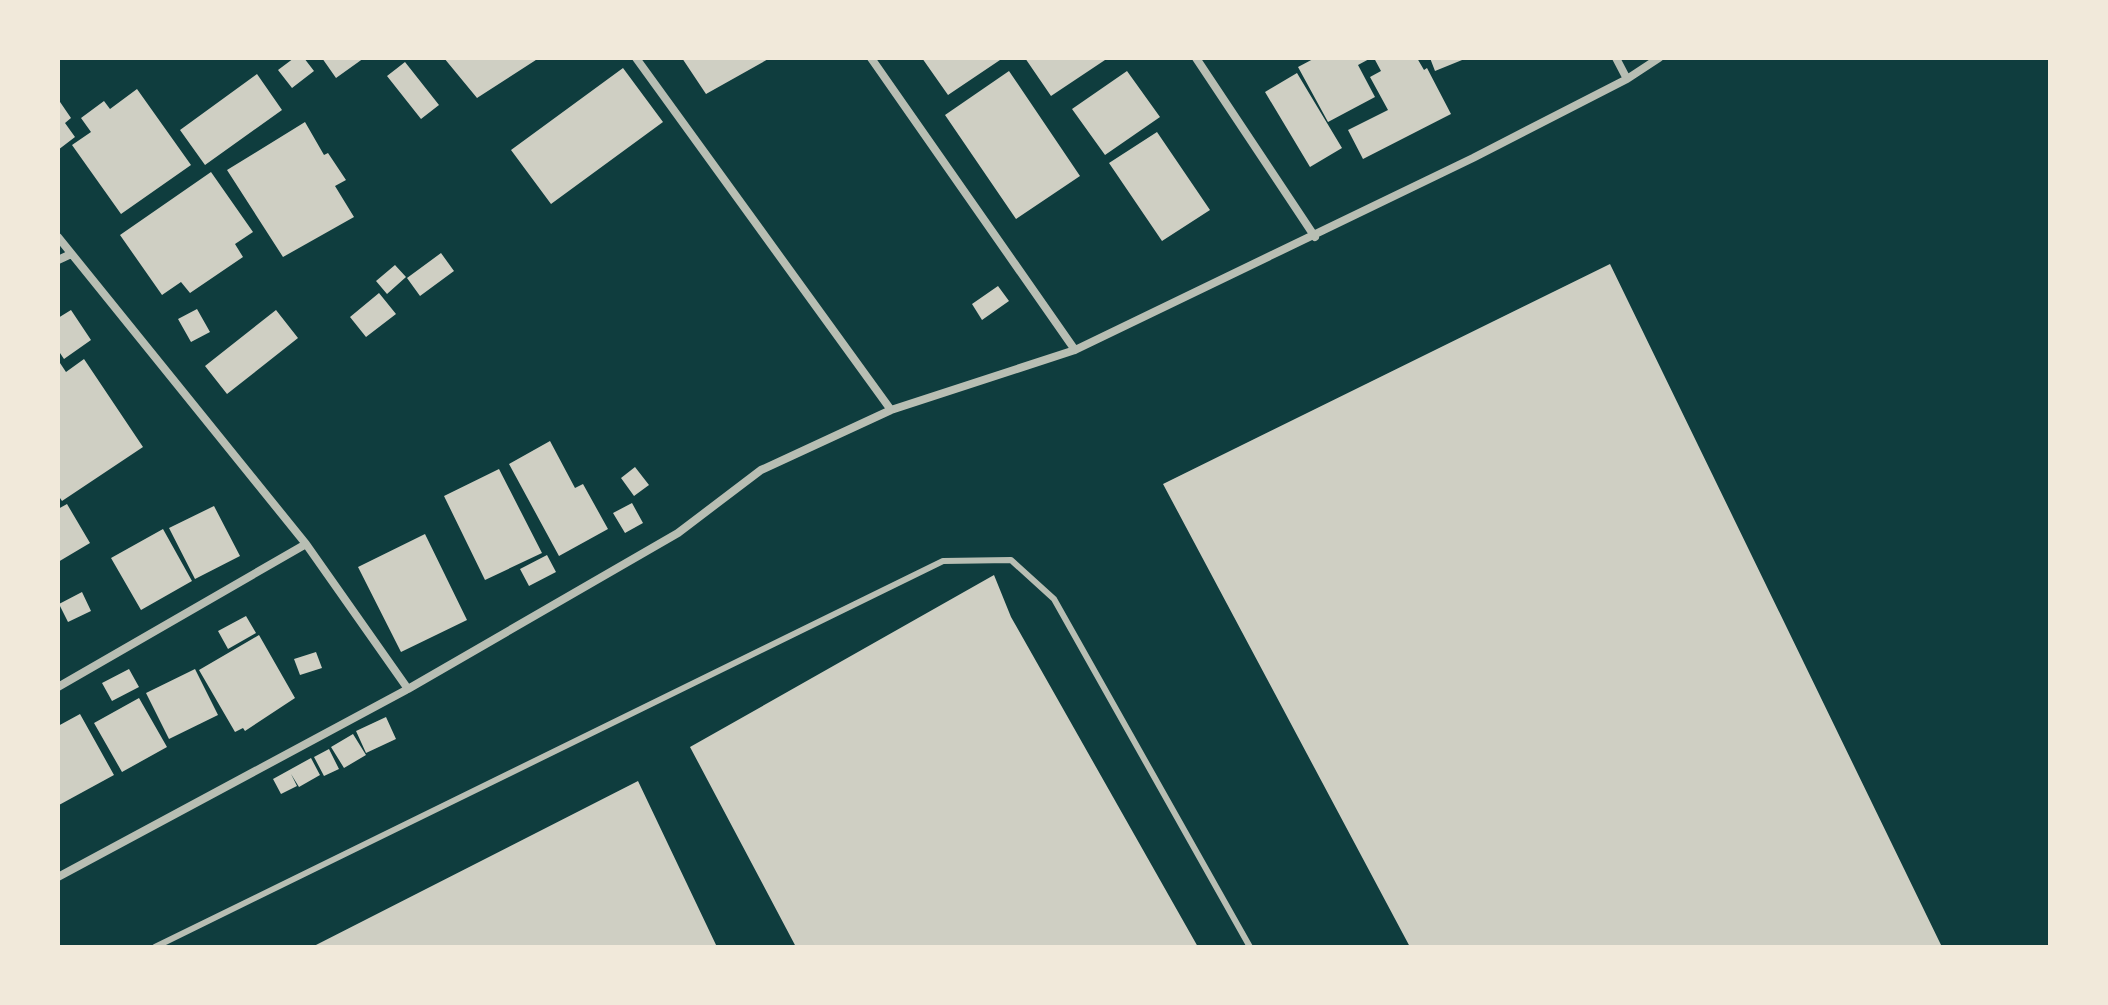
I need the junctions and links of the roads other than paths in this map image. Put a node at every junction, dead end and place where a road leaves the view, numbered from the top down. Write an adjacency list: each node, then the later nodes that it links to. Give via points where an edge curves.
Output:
1 (636, 58): 12 (street)
2 (871, 58): 11 (street)
3 (1196, 58): 8 (street)
4 (1616, 58): 6 (street)
5 (1659, 58): 6 (street)
6 (1627, 79): 8 (street)
7 (58, 237): 9 (street)
8 (1315, 237): 11 (street)
9 (71, 254): 10 (street); 13 (street)
10 (58, 260)
11 (1075, 350): 12 (street)
12 (891, 410): 15 (street, via 761,470 678,533)
13 (306, 544): 14 (street); 15 (street)
14 (58, 687)
15 (408, 689): 16 (street)
16 (58, 877)
17 (155, 947): 18 (lane, via 943,561 1011,560 1054,599)
18 (1250, 947)

